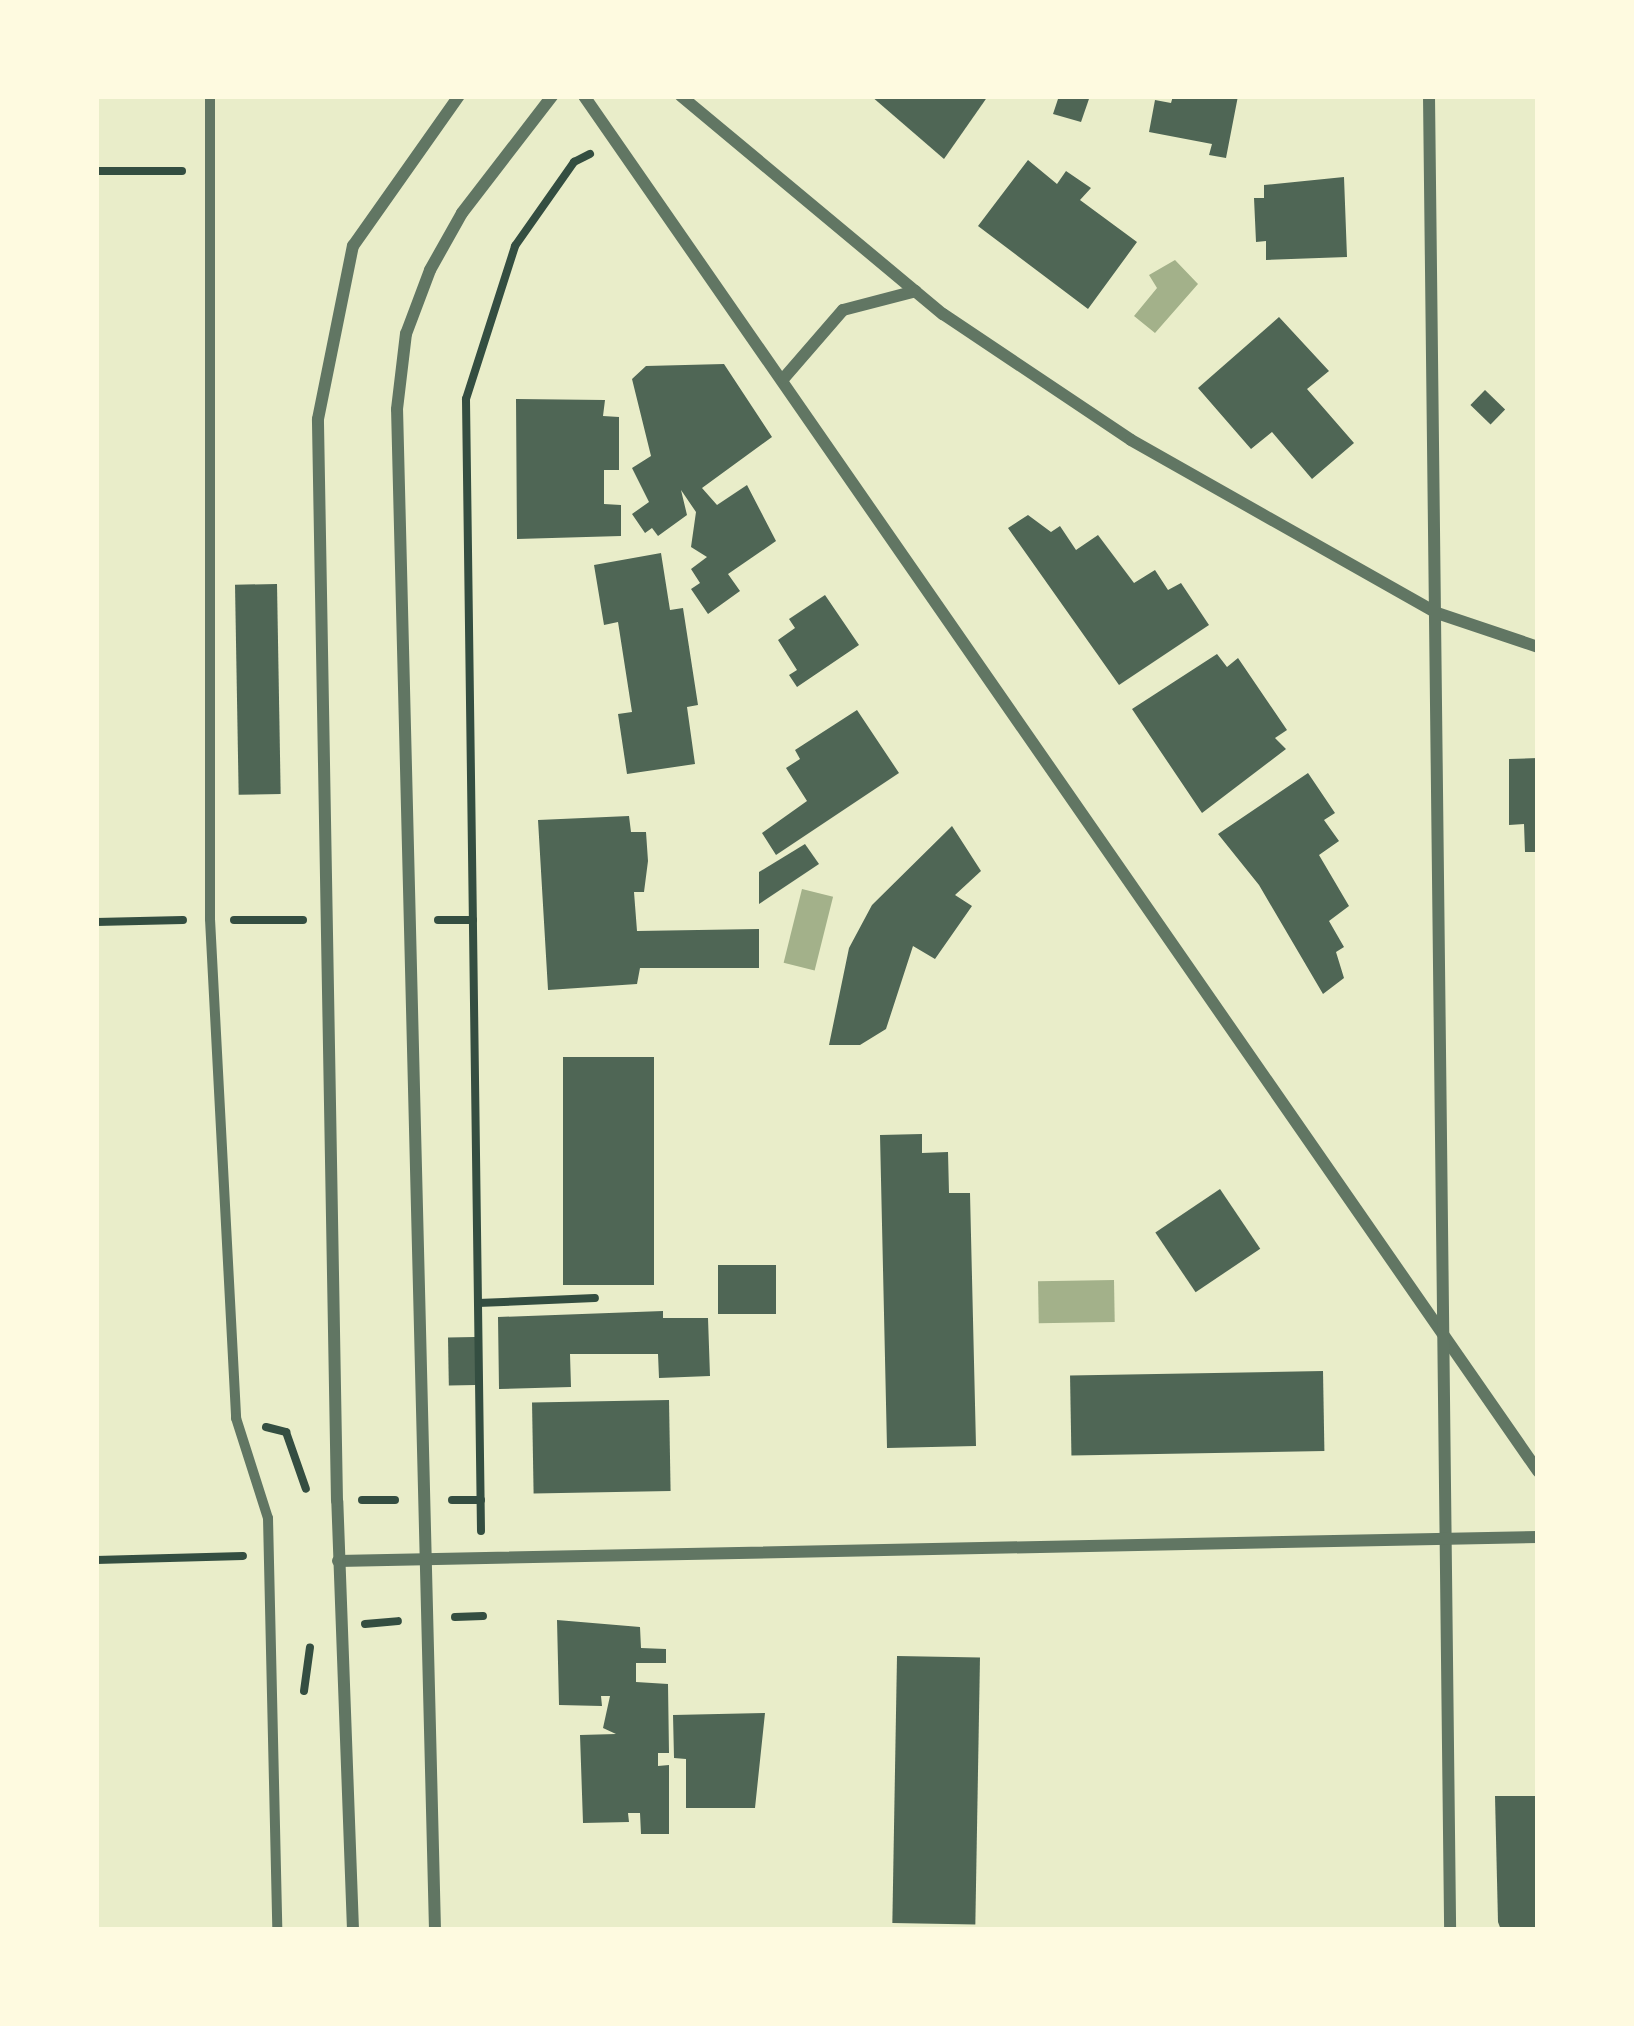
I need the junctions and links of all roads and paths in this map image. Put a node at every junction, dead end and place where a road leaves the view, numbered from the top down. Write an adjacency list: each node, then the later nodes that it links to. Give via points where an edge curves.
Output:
1 (210, 96): 9 (street)
2 (459, 96): 28 (street, via 353,246 318,419)
3 (552, 96): 26 (street, via 462,213 430,270 406,334 397,409)
4 (584, 96): 11 (street)
5 (681, 96): 10 (street)
6 (1429, 96): 12 (street)
7 (595, 152): 17 (path, via 574,162 514,246 466,399)
8 (96, 171): 9 (path)
9 (213, 172): 14 (street, via 205,561)
10 (916, 291): 11 (street, via 843,310); 12 (street, via 1131,440)
11 (784, 378): 18 (street)
12 (1437, 613): 13 (street); 18 (street)
13 (1538, 647)
14 (210, 919): 15 (path); 19 (street)
15 (96, 922)
16 (595, 1298): 17 (path)
17 (478, 1303): 25 (path)
18 (1445, 1347): 20 (street); 23 (street)
19 (236, 1418): 21 (path, via 286,1432); 24 (street, via 268,1518)
20 (1538, 1471)
21 (310, 1502)
22 (1538, 1537): 23 (street)
23 (1444, 1540): 25 (street); 32 (street)
24 (268, 1556): 27 (path); 29 (street)
25 (481, 1556): 26 (street)
26 (421, 1557): 28 (street); 31 (street)
27 (96, 1560)
28 (338, 1561): 30 (street)
29 (277, 1930)
30 (353, 1930)
31 (435, 1930)
32 (1450, 1930)

